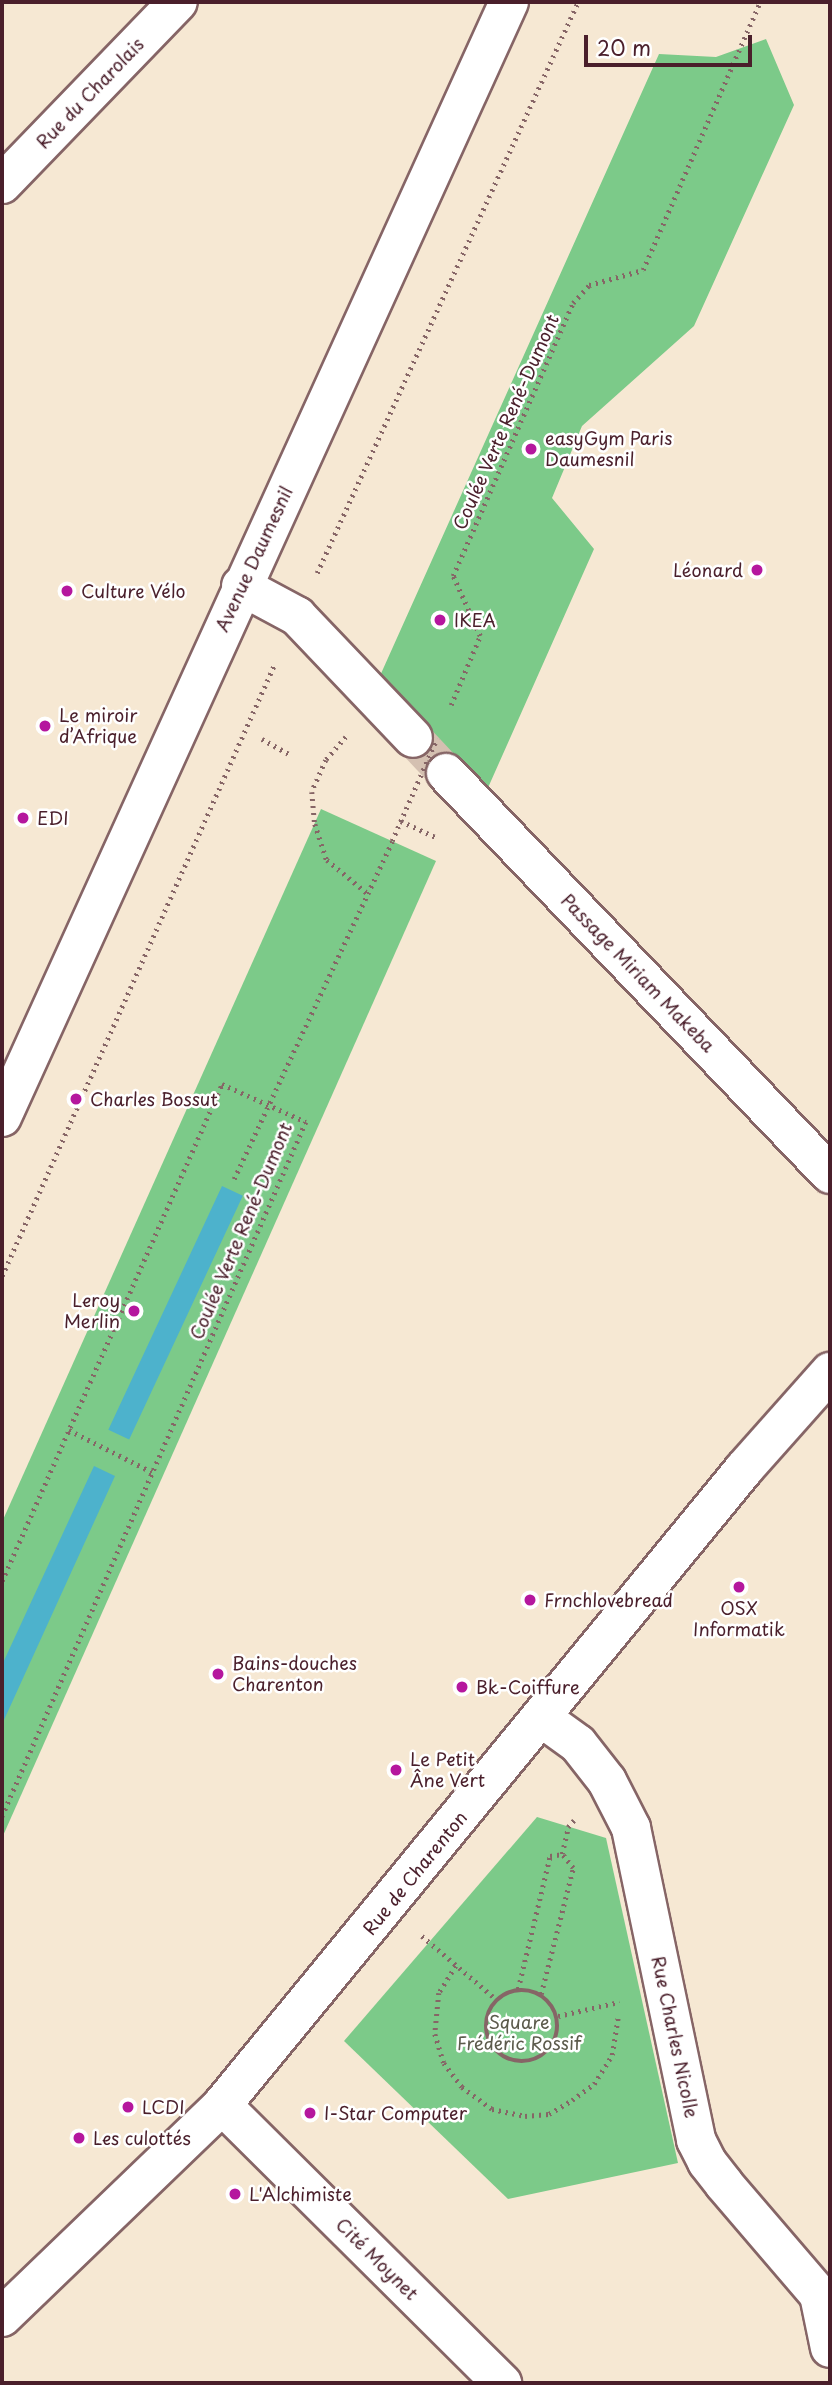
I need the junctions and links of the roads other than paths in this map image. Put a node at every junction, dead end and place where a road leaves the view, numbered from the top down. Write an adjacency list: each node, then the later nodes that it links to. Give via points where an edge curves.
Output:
1 (178, 2): 3 (street, Rue du Charolais)
2 (509, 2): 4 (street, Avenue Daumesnil)
3 (2, 184)
4 (241, 586): 5 (street, Avenue Daumesnil); 6 (street, Passage Miriam Makeba, via 297,616 434,743)
5 (3, 1111)
6 (830, 1174)
7 (830, 1372): 8 (street, Rue de Charenton, via 744,1469)
8 (542, 1718): 9 (street, Rue de Charenton); 11 (street, Rue Charles Nicolle, via 578,1744 607,1781 631,1828 696,2140 724,2184 819,2295)
9 (222, 2105): 10 (street, Rue de Charenton); 12 (street, Cité Moynet)
10 (2, 2317)
11 (830, 2348)
12 (502, 2383)

